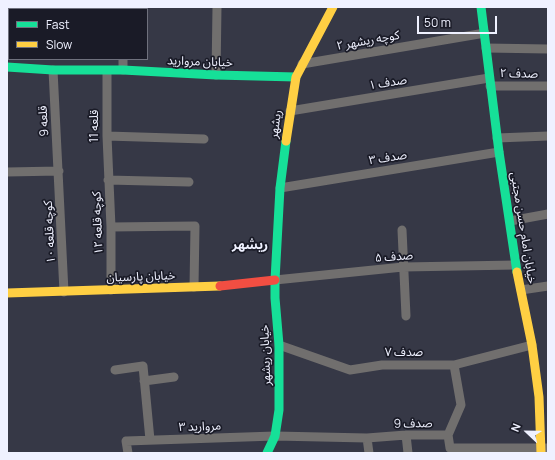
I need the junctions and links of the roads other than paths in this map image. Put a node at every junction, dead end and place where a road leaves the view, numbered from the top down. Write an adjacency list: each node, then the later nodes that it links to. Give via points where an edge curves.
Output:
1 (217, 7): 14 (street)
2 (333, 7): 9 (street, ریشهر)
3 (481, 7): 4 (street, خیابان امام حسن مجتبی)
4 (485, 33): 5 (street, خیابان امام حسن مجتبی); 9 (street, کوچه ریشهر ۲)
5 (486, 48): 6 (street); 16 (street, خیابان امام حسن مجتبی)
6 (548, 49)
7 (123, 60): 12 (street)
8 (26, 64): 10 (street, خیابان مروارید); 11 (street, خیابان مروارید)
9 (302, 64): 15 (street, ریشهر)
10 (7, 67)
11 (53, 70): 13 (street, خیابان مروارید); 24 (street, قلعه 9)
12 (123, 70): 13 (street, خیابان مروارید); 14 (street, خیابان مروارید)
13 (107, 71): 19 (street, قلعه 11)
14 (216, 75): 15 (street, خیابان مروارید)
15 (296, 77): 18 (street, ریشهر)
16 (490, 82): 17 (street, صدف ۲); 18 (street, صدف ۱); 21 (street, خیابان امام حسن مجتبی)
17 (548, 86)
18 (290, 112): 28 (street, ریشهر)
19 (106, 136): 22 (street); 26 (street, قلعه 11)
20 (548, 136): 21 (street)
21 (497, 138): 23 (street, خیابان امام حسن مجتبی)
22 (204, 139)
23 (499, 152): 28 (street, صدف ۳); 30 (street, خیابان امام حسن مجتبی)
24 (59, 171): 25 (street); 41 (street, کوچه قلعه ۱۰)
25 (7, 172)
26 (108, 180): 27 (street); 31 (street, کوچه قلعه ۱۲)
27 (189, 182)
28 (280, 188): 33 (street, ریشهر)
29 (548, 214): 30 (street)
30 (510, 221): 34 (street, خیابان امام حسن مجتبی)
31 (111, 227): 38 (street, via 195,226); 39 (street, کوچه قلعه ۱۲)
32 (402, 230): 35 (street)
33 (276, 254): 36 (street, خیابان ریشهر)
34 (516, 265): 35 (street, صدف ۵); 40 (street, خیابان امام حسن مجتبی)
35 (403, 267): 36 (street, صدف ۵); 43 (street)
36 (275, 280): 38 (street, خیابان پارسیان); 44 (street, خیابان ریشهر)
37 (548, 286): 40 (street)
38 (194, 287): 39 (street, خیابان پارسیان)
39 (111, 290): 41 (street, خیابان پارسیان)
40 (521, 290): 45 (street, خیابان امام حسن مجتبی)
41 (64, 292): 42 (street, خیابان پارسیان)
42 (7, 293)
43 (406, 316)
44 (279, 345): 46 (street, صدف ۷, via 350,370 382,365); 52 (street, خیابان ریشهر, via 279,410)
45 (532, 345): 46 (street, صدف ۷); 55 (street, خیابان امام حسن مجتبی)
46 (454, 364): 51 (street, via 461,405)
47 (115, 370): 49 (street, via 143,366)
48 (174, 377): 49 (street)
49 (144, 381): 54 (street)
50 (406, 435): 51 (street, صدف 9); 53 (street, صدف 9); 59 (street)
51 (448, 435): 55 (street, صدف 9, via 450,448)
52 (275, 436): 53 (street, صدف 9); 54 (street, مروارید ۳); 57 (street, خیابان ریشهر)
53 (367, 438): 58 (street)
54 (150, 440): 56 (street, مروارید ۳, via 126,441)
55 (543, 450)
56 (128, 453)
57 (267, 453)
58 (369, 453)
59 (408, 453)

